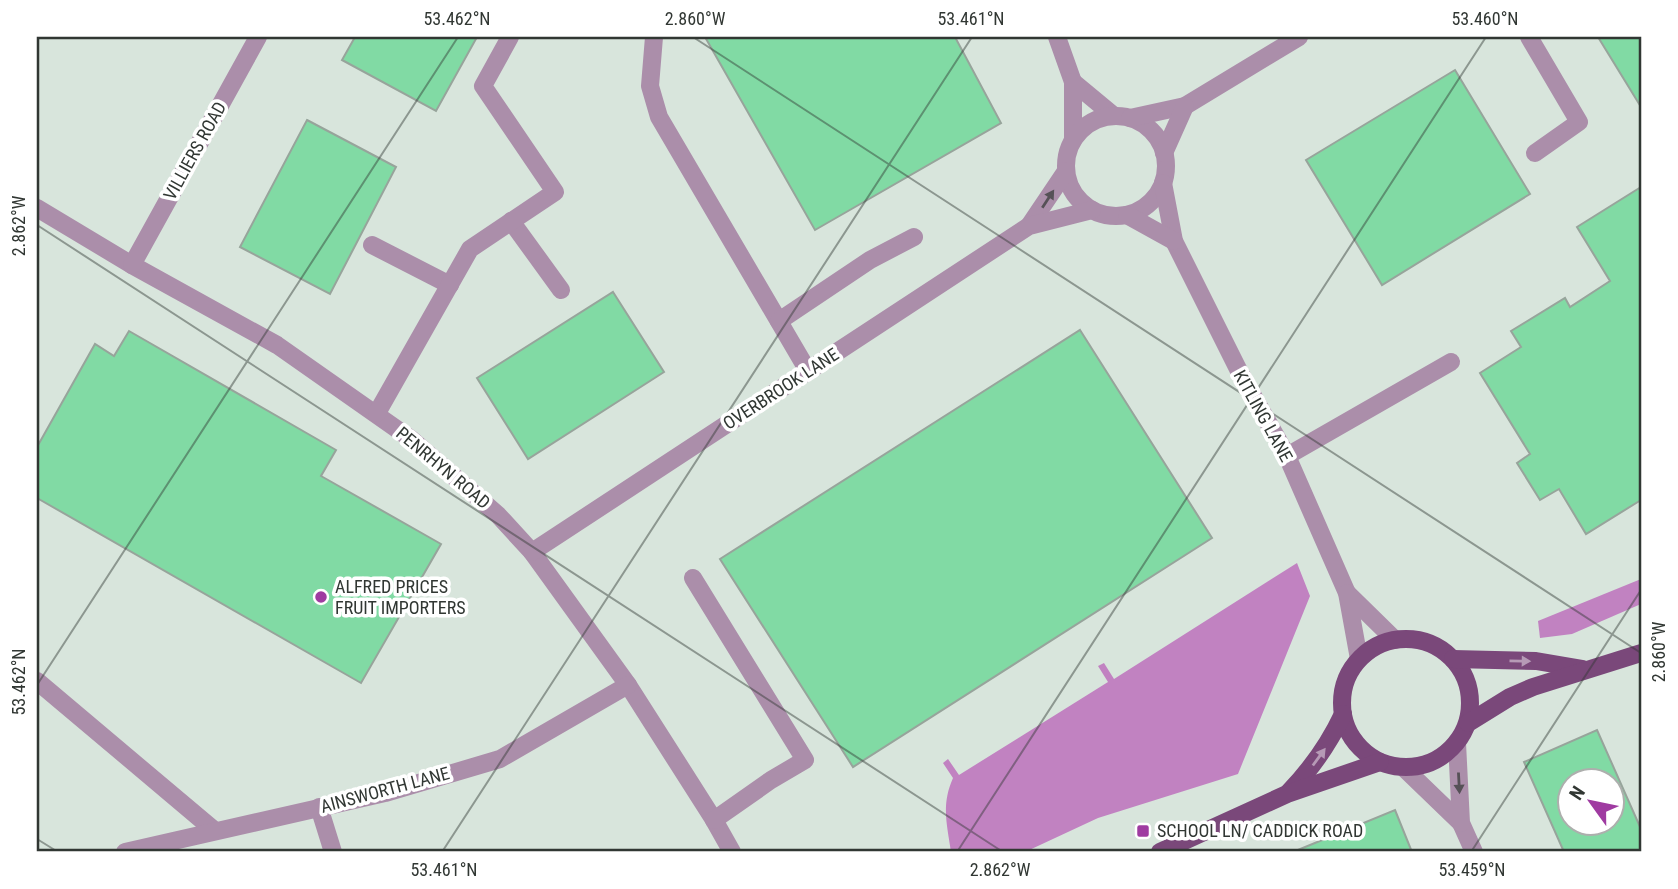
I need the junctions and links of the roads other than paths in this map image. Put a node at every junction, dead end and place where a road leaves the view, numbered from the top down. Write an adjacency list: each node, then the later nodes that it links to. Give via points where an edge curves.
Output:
1 (258, 37): 24 (street, VILLIERS ROAD)
2 (510, 37): 19 (street, via 483,86 555,192)
3 (654, 37): 27 (street, via 650,86 659,117)
4 (1057, 37): 8 (street)
5 (1299, 37): 7 (street)
6 (1529, 37): 13 (street, via 1579,122)
7 (1276, 43): 9 (street)
8 (1073, 82): 10 (street); 11 (street)
9 (1185, 106): 10 (street); 12 (street)
10 (1122, 117): 11 (street, via 1098,120); 12 (street, via 1151,132)
11 (1073, 140): 14 (street)
12 (1164, 153): 15 (street)
13 (1535, 153)
14 (1066, 171): 17 (street, via 1075,194); 20 (street, OVERBROOK LANE, one-way to 14)
15 (1163, 183): 18 (street, via 1143,209); 22 (street, KITLING LANE)
16 (37, 208): 24 (street, PENRHYN ROAD)
17 (1092, 210): 18 (street); 20 (street, OVERBROOK LANE)
18 (1127, 215): 22 (street)
19 (512, 221): 25 (street, via 470,249); 26 (street)
20 (1029, 226): 29 (street, OVERBROOK LANE)
21 (914, 237): 27 (street, via 870,260)
22 (1174, 241): 31 (street, KITLING LANE)
23 (372, 245): 25 (street)
24 (132, 265): 30 (street, PENRHYN ROAD, via 277,345)
25 (450, 285): 30 (street)
26 (561, 290)
27 (779, 321): 29 (street)
28 (1451, 362): 31 (street)
29 (808, 371): 32 (street, OVERBROOK LANE)
30 (377, 413): 32 (street, PENRHYN ROAD, via 498,515)
31 (1287, 456): 34 (street, KITLING LANE)
32 (532, 552): 41 (street, PENRHYN ROAD)
33 (693, 578): 49 (street, via 804,760)
34 (1347, 593): 35 (street, KITLING LANE); 37 (street, KITLING LANE)
35 (1395, 640): 37 (main road, via 1375,645); 38 (main road, via 1416,639 1437,646)
36 (1641, 653): 39 (main road)
37 (1359, 659): 42 (main road, via 1342,695)
38 (1453, 659): 39 (main road, one-way to 39, via 1536,661); 43 (main road, via 1466,678 1471,701)
39 (1586, 669): 43 (main road, via 1510,697)
40 (37, 681): 51 (street)
41 (628, 685): 48 (street, AINSWORTH LANE, via 500,759); 49 (street, PENRHYN ROAD)
42 (1343, 714): 45 (main road, via 1355,743); 47 (main road, one-way to 42, via 1322,753)
43 (1468, 723): 44 (main road)
44 (1457, 743): 46 (main road, via 1443,757); 50 (street, one-way to 50)
45 (1380, 762): 46 (main road); 47 (main road)
46 (1404, 768): 50 (street)
47 (1287, 794): 55 (main road)
48 (319, 807): 51 (street, AINSWORTH LANE); 53 (street)
49 (714, 820): 54 (street, PENRHYN ROAD)
50 (1461, 823): 56 (street)
51 (215, 831): 52 (street, AINSWORTH LANE)
52 (125, 852)
53 (332, 852)
54 (732, 852)
55 (1160, 852)
56 (1474, 852)

